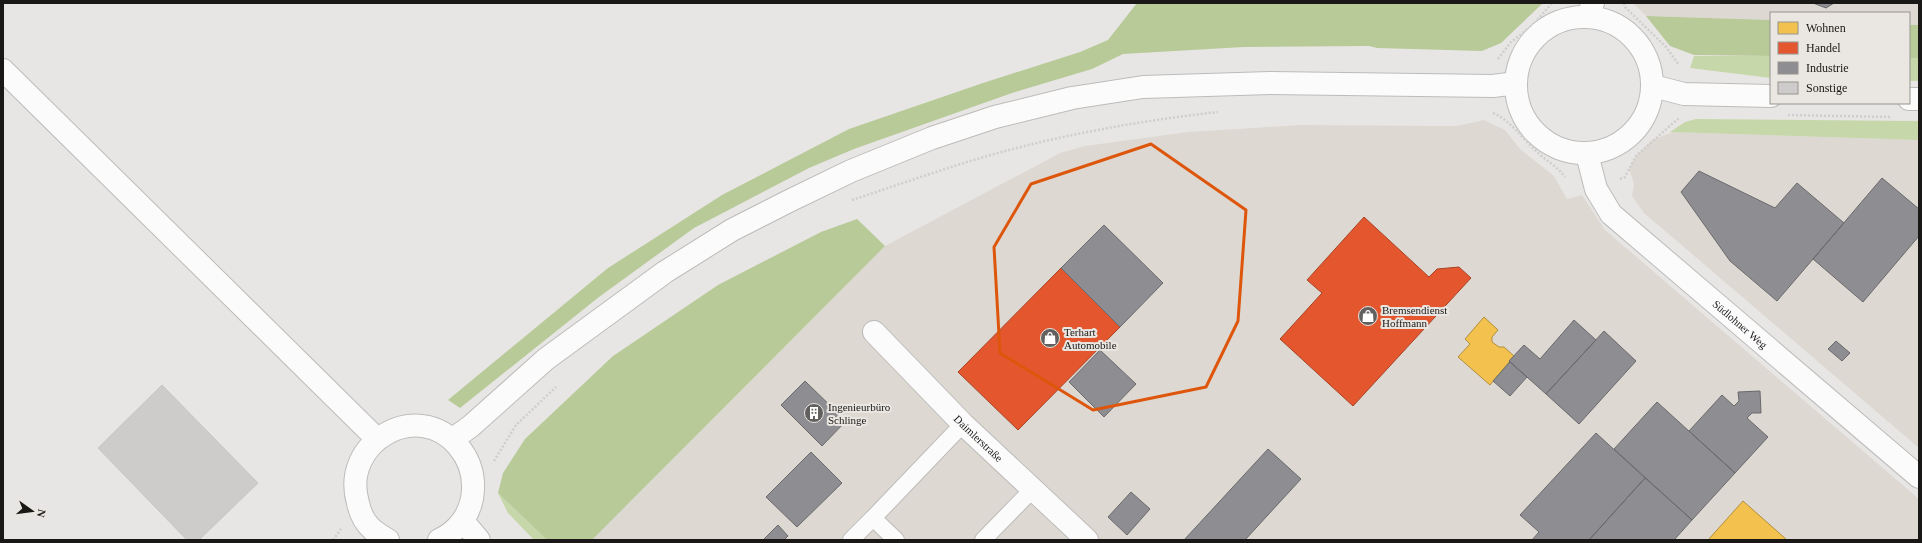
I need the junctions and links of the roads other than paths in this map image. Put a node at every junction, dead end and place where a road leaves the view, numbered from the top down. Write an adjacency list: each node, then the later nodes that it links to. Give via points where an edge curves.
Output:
1 (1590, 10): 3 (street, via 1547,28 1531,43 1520,62); 4 (street, via 1635,38 1648,60)
2 (3, 70): 9 (street)
3 (1516, 83): 6 (street, via 1519,106 1529,126 1545,142 1565,152); 10 (street, via 1493,86 1270,83 1143,87 1072,98 995,117 932,138 851,171 732,230 698,251 546,359)
4 (1653, 86): 5 (street, via 1684,94); 6 (street, via 1648,112 1634,133 1613,148)
5 (1770, 96)
6 (1587, 154): 11 (street, Südlohner Weg, via 1596,189 1611,214)
7 (874, 332): 8 (street, Daimlerstraße)
8 (963, 424): 12 (street, Daimlerstraße); 13 (lane)
9 (377, 439): 10 (street, via 395,429 415,426 435,429); 15 (street, via 364,454 356,472 355,493 360,512)
10 (453, 439): 14 (street, via 467,456 474,478 473,501)
11 (1919, 477)
12 (1033, 489): 20 (lane); 21 (street, Daimlerstraße)
13 (873, 518): 18 (lane); 19 (lane)
14 (463, 521): 16 (street, via 448,536); 17 (street)
15 (374, 536)
16 (439, 540)
17 (479, 540)
18 (851, 540)
19 (896, 540)
20 (983, 540)
21 (1087, 540)

